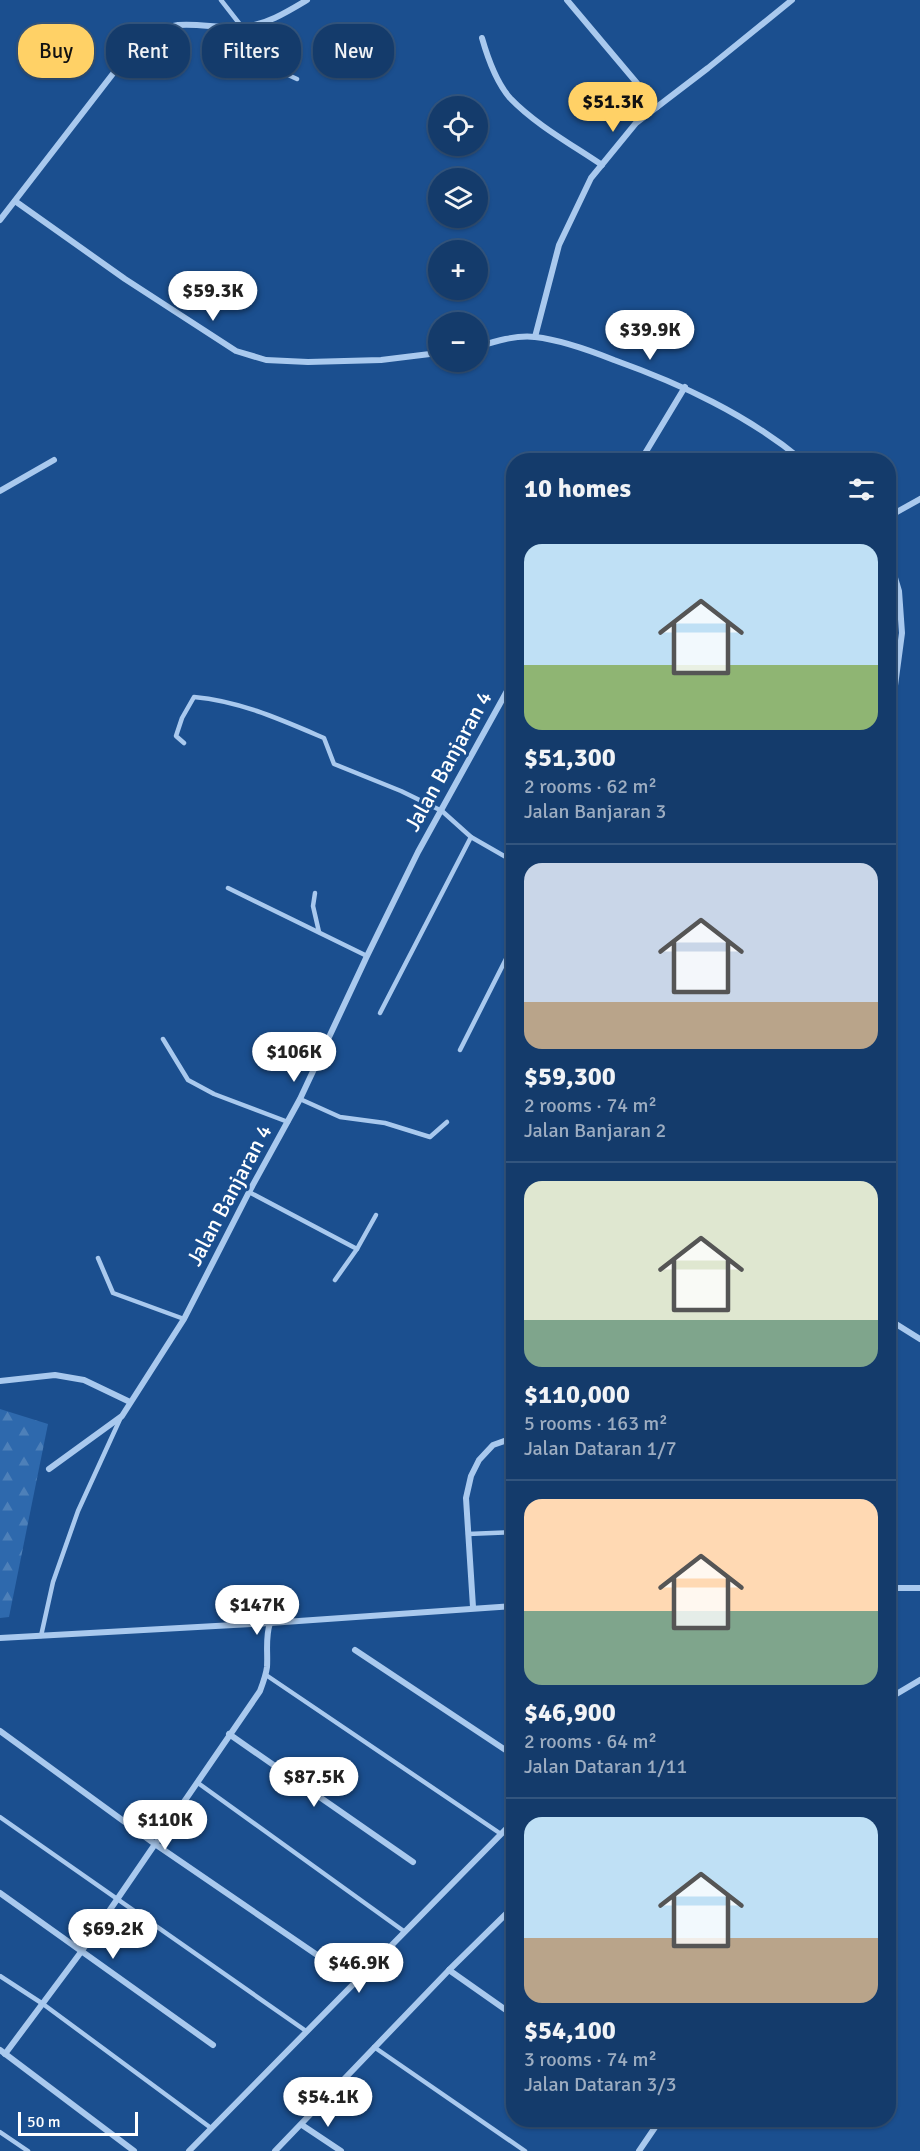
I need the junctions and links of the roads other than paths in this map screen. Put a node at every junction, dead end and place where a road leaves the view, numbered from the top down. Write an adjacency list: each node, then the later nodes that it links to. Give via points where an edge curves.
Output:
1 (221, 0): 5 (lane)
2 (307, 0): 6 (street)
3 (567, 0): 11 (street)
4 (792, 0): 11 (street)
5 (240, 24)
6 (259, 24)
7 (202, 26): 13 (street, via 177,25 139,40)
8 (482, 38): 12 (street, via 496,76 509,96 533,118)
9 (293, 78): 10 (lane)
10 (297, 80)
11 (657, 107): 12 (street, via 636,123)
12 (602, 165): 15 (street, via 591,178 559,245)
13 (15, 201): 14 (street); 17 (street, via 236,351 266,360 308,362)
14 (0, 220)
15 (535, 337): 16 (street); 18 (street, via 578,346)
16 (488, 344)
17 (428, 354)
18 (685, 387): 19 (street); 20 (street)
19 (645, 453)
20 (793, 453)
21 (54, 460): 22 (street)
22 (0, 491)
23 (920, 499): 24 (street)
24 (896, 512)
25 (896, 581): 26 (street, via 902,633)
26 (896, 678)
27 (506, 693): 29 (street, Jalan Banjaran 4)
28 (184, 743): 29 (lane, via 176,736 194,697 220,699 280,718 324,738 334,764)
29 (442, 811): 30 (lane); 35 (street, Jalan Banjaran 4)
30 (471, 837): 31 (lane); 37 (lane)
31 (506, 857)
32 (228, 888): 34 (lane)
33 (315, 893): 34 (lane, via 313,906)
34 (319, 932): 35 (lane)
35 (367, 956): 40 (street, Jalan Banjaran 4)
36 (506, 959): 39 (lane)
37 (381, 1013)
38 (163, 1039): 41 (lane, via 188,1080)
39 (460, 1050)
40 (300, 1099): 41 (street, Jalan Banjaran 4); 42 (lane, via 340,1116 385,1123 430,1137)
41 (288, 1122): 43 (street, Jalan Banjaran 4)
42 (447, 1122)
43 (249, 1192): 45 (lane); 48 (street, Jalan Banjaran 4)
44 (376, 1215): 45 (lane)
45 (357, 1249): 47 (lane)
46 (98, 1258): 48 (lane, via 113,1293)
47 (335, 1280)
48 (184, 1319): 52 (street, Jalan Banjaran 4)
49 (896, 1324): 50 (street)
50 (920, 1340)
51 (0, 1381): 52 (street, via 55,1375 84,1380)
52 (130, 1402): 53 (street, Jalan Banjaran 4)
53 (122, 1416): 55 (street, Jalan Banjaran 4); 63 (lane, via 78,1511 53,1582)
54 (506, 1440): 57 (street, via 493,1445 471,1476 466,1498)
55 (49, 1468)
56 (506, 1532): 57 (lane)
57 (468, 1534): 61 (street)
58 (896, 1588): 59 (street)
59 (920, 1588)
60 (506, 1606): 61 (street)
61 (473, 1607): 62 (street)
62 (270, 1623): 63 (street); 66 (street, via 266,1635)
63 (41, 1636): 64 (street)
64 (0, 1638)
65 (355, 1650): 71 (street)
66 (266, 1675): 70 (street, via 260,1691); 75 (lane)
67 (920, 1680): 68 (street)
68 (896, 1694)
69 (0, 1731): 76 (street)
70 (229, 1734): 72 (street); 77 (street)
71 (506, 1750)
72 (198, 1783): 76 (street); 81 (lane)
73 (0, 1817): 79 (lane)
74 (506, 1829): 75 (street)
75 (501, 1834): 81 (street)
76 (155, 1844): 79 (street); 83 (street)
77 (413, 1862)
78 (0, 1893): 82 (street)
79 (116, 1898): 82 (street); 88 (lane)
80 (506, 1914): 84 (street)
81 (405, 1932): 88 (street)
82 (81, 1952): 86 (street); 89 (street)
83 (323, 1959)
84 (449, 1970): 87 (street); 90 (street)
85 (0, 1976): 86 (lane)
86 (43, 2004): 91 (street); 94 (lane)
87 (506, 2010)
88 (306, 2031): 94 (street)
89 (213, 2045)
90 (374, 2047): 92 (street); 101 (lane)
91 (3, 2052): 97 (street)
92 (302, 2124): 99 (street); 100 (street)
93 (655, 2127): 102 (street)
94 (211, 2128): 98 (street)
95 (0, 2132): 96 (lane)
96 (28, 2151)
97 (134, 2151)
98 (189, 2151)
99 (275, 2151)
100 (340, 2151)
101 (525, 2151)
102 (639, 2151)

